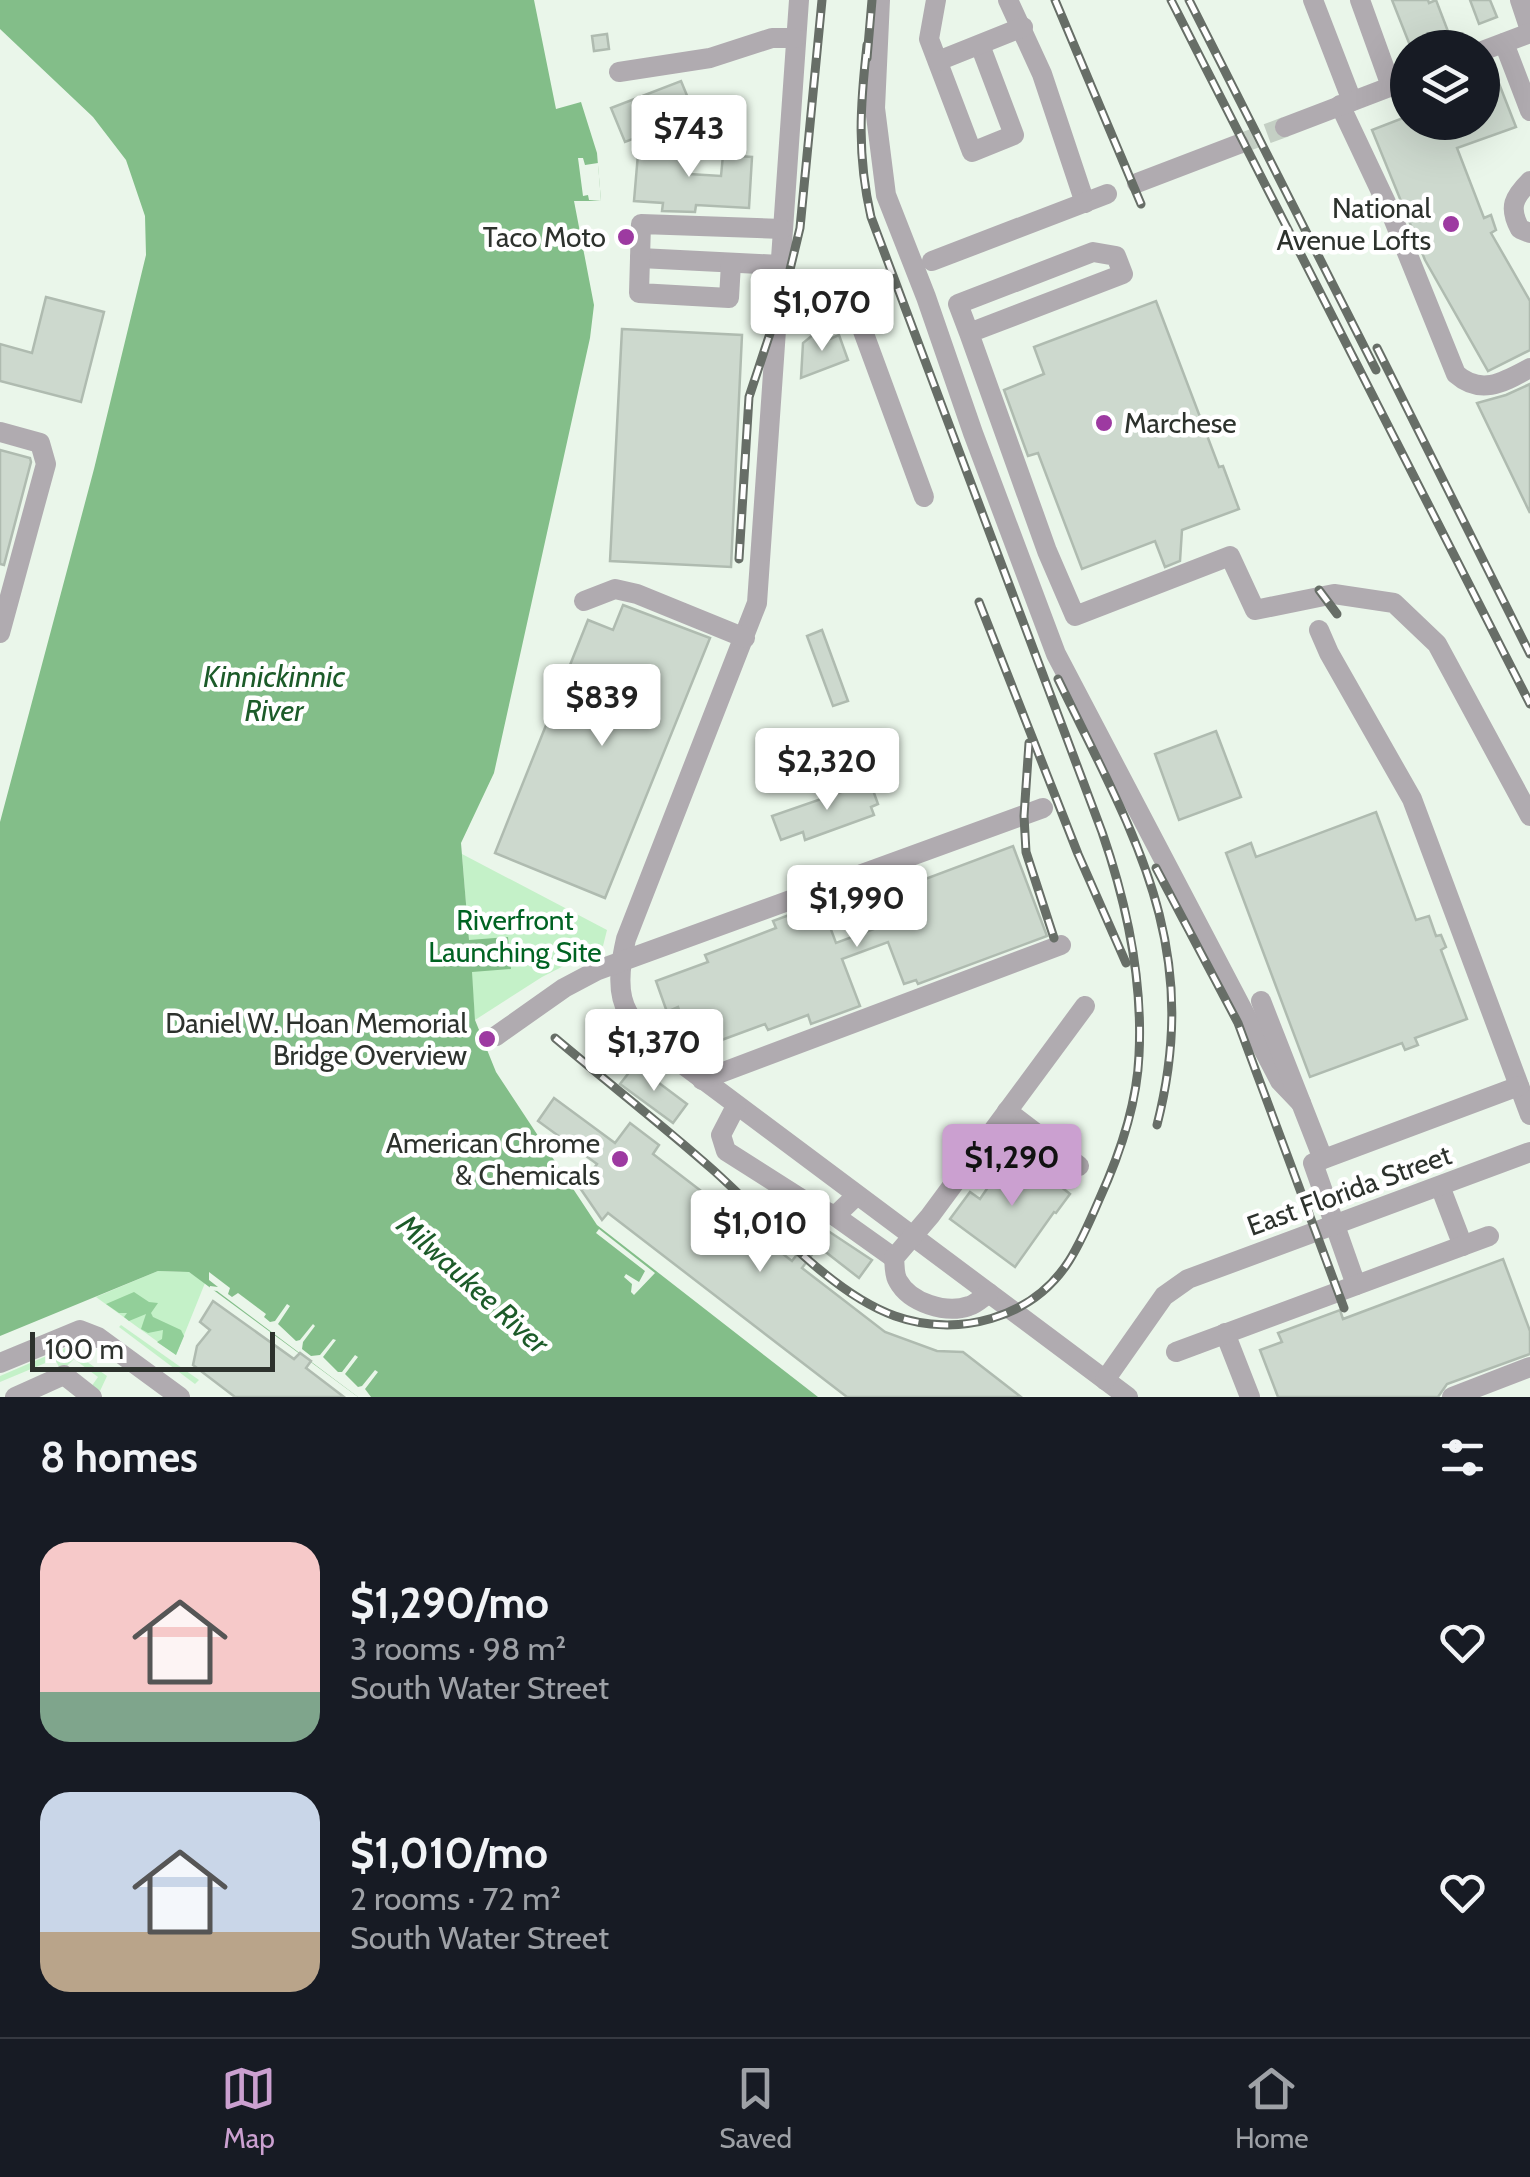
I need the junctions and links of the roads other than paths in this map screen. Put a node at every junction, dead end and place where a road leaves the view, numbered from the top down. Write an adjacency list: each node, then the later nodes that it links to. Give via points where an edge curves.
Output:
1 (799, 0): 10 (street)
2 (880, 0): 52 (street, via 875,108 886,195 1056,654 1280,1081)
3 (936, 0): 14 (street, via 930,38)
4 (1008, 0): 8 (street)
5 (1313, 0): 18 (street)
6 (1360, 0): 15 (street)
7 (1520, 0): 9 (street)
8 (1023, 27): 12 (street); 25 (street)
9 (1530, 31): 11 (street)
10 (795, 38): 16 (street); 26 (street)
11 (1504, 42): 13 (street); 19 (street)
12 (980, 44): 14 (street); 14 (street, via 1014,136 972,152)
13 (1500, 44)
14 (938, 62)
15 (1390, 62)
16 (619, 72)
17 (1390, 87): 18 (street)
18 (1346, 103): 20 (street); 36 (street, via 1456,374 1477,387 1491,386)
19 (1530, 111)
20 (1284, 127)
21 (1239, 144): 23 (street)
22 (1530, 181): 27 (street, via 1512,206 1520,229)
23 (1137, 183)
24 (1107, 194): 25 (street)
25 (1085, 203): 29 (street)
26 (782, 229): 28 (street, via 642,224); 31 (street)
27 (1530, 233)
28 (640, 258): 30 (street); 30 (street, via 639,293 729,298)
29 (932, 261)
30 (731, 262): 31 (street)
31 (780, 265): 34 (street)
32 (886, 279): 33 (street)
33 (848, 293): 34 (street, via 797,311); 38 (street)
34 (777, 310): 42 (street, via 760,582)
35 (969, 333): 35 (street, via 1124,274 1116,256 1093,252 958,304); 44 (street, via 1075,616 1230,556 1255,610 1334,594 1394,603 1436,644)
36 (1530, 368)
37 (0, 432): 40 (street, via 40,443 46,464)
38 (924, 498)
39 (584, 601): 42 (street, via 614,589 637,594)
40 (1, 626)
41 (1319, 630): 51 (street, via 1412,799)
42 (746, 638): 46 (street)
43 (1043, 808): 46 (street)
44 (1530, 816)
45 (1061, 945): 50 (street)
46 (622, 960): 49 (street, via 564,988); 50 (street, via 622,1004 632,1022)
47 (1261, 1001): 52 (street)
48 (1085, 1006): 54 (street)
49 (496, 1036)
50 (702, 1080): 53 (street)
51 (1519, 1086): 55 (street); 58 (street)
52 (1301, 1103): 58 (street)
53 (736, 1106): 57 (street); 60 (street, via 721,1135 726,1151)
54 (1007, 1111): 59 (street); 66 (street)
55 (1530, 1116)
56 (1530, 1152): 61 (street, East Florida Street)
57 (803, 1156): 60 (street); 62 (street)
58 (1323, 1159): 64 (street, via 1313,1163)
59 (1079, 1166)
60 (779, 1184): 63 (street)
61 (1440, 1186): 64 (street, East Florida Street); 67 (street)
62 (856, 1196): 63 (street); 66 (street)
63 (835, 1216): 68 (street)
64 (1335, 1224): 69 (street); 75 (street, East Florida Street, via 1188,1279 1164,1296)
65 (1489, 1236): 67 (street)
66 (912, 1238): 68 (street); 70 (street)
67 (1463, 1246): 69 (street)
68 (894, 1258): 70 (street, via 896,1279 926,1304 969,1306)
69 (1356, 1285): 71 (street)
70 (989, 1293): 75 (street)
71 (1225, 1334): 72 (street); 80 (street)
72 (1176, 1352)
73 (0, 1363): 78 (street, via 80,1330)
74 (1530, 1367): 81 (street)
75 (1105, 1380): 79 (street)
76 (15, 1397): 77 (street, via 64,1375)
77 (92, 1397)
78 (180, 1397)
79 (1128, 1397)
80 (1250, 1397)
81 (1452, 1397)

